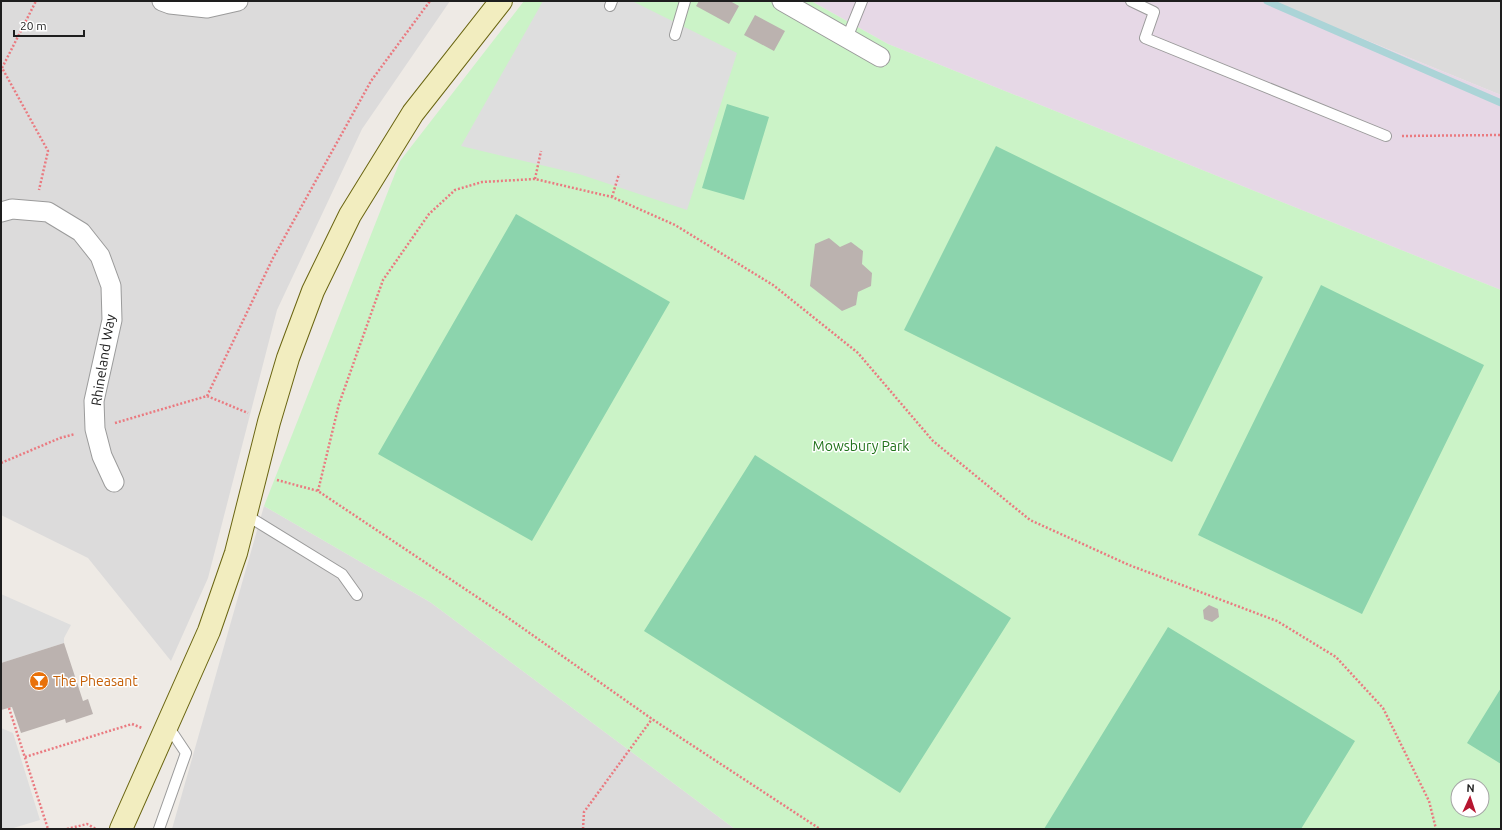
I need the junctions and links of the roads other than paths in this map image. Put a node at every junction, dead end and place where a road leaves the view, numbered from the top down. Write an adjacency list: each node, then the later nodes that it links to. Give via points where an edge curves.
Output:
1 (162, 1): 2 (street, via 207,8)
2 (238, 1)
3 (501, 1): 14 (main road, via 413,113 350,214 313,291 288,358)
4 (685, 1): 8 (lane)
5 (782, 1): 9 (street)
6 (862, 1): 9 (lane)
7 (1130, 1): 11 (lane, via 1154,12 1145,38)
8 (675, 35)
9 (847, 38): 10 (street)
10 (880, 57)
11 (1386, 136)
12 (1, 212): 13 (street, Rhineland Way, via 12,209 48,212 81,232 100,256 111,286 112,320 94,401 94,429 102,456)
13 (114, 482)
14 (246, 515): 15 (lane, via 342,574); 16 (main road, via 236,553 209,631)
15 (358, 595)
16 (165, 732): 17 (main road); 18 (lane, via 186,753)
17 (121, 829)
18 (160, 829)

